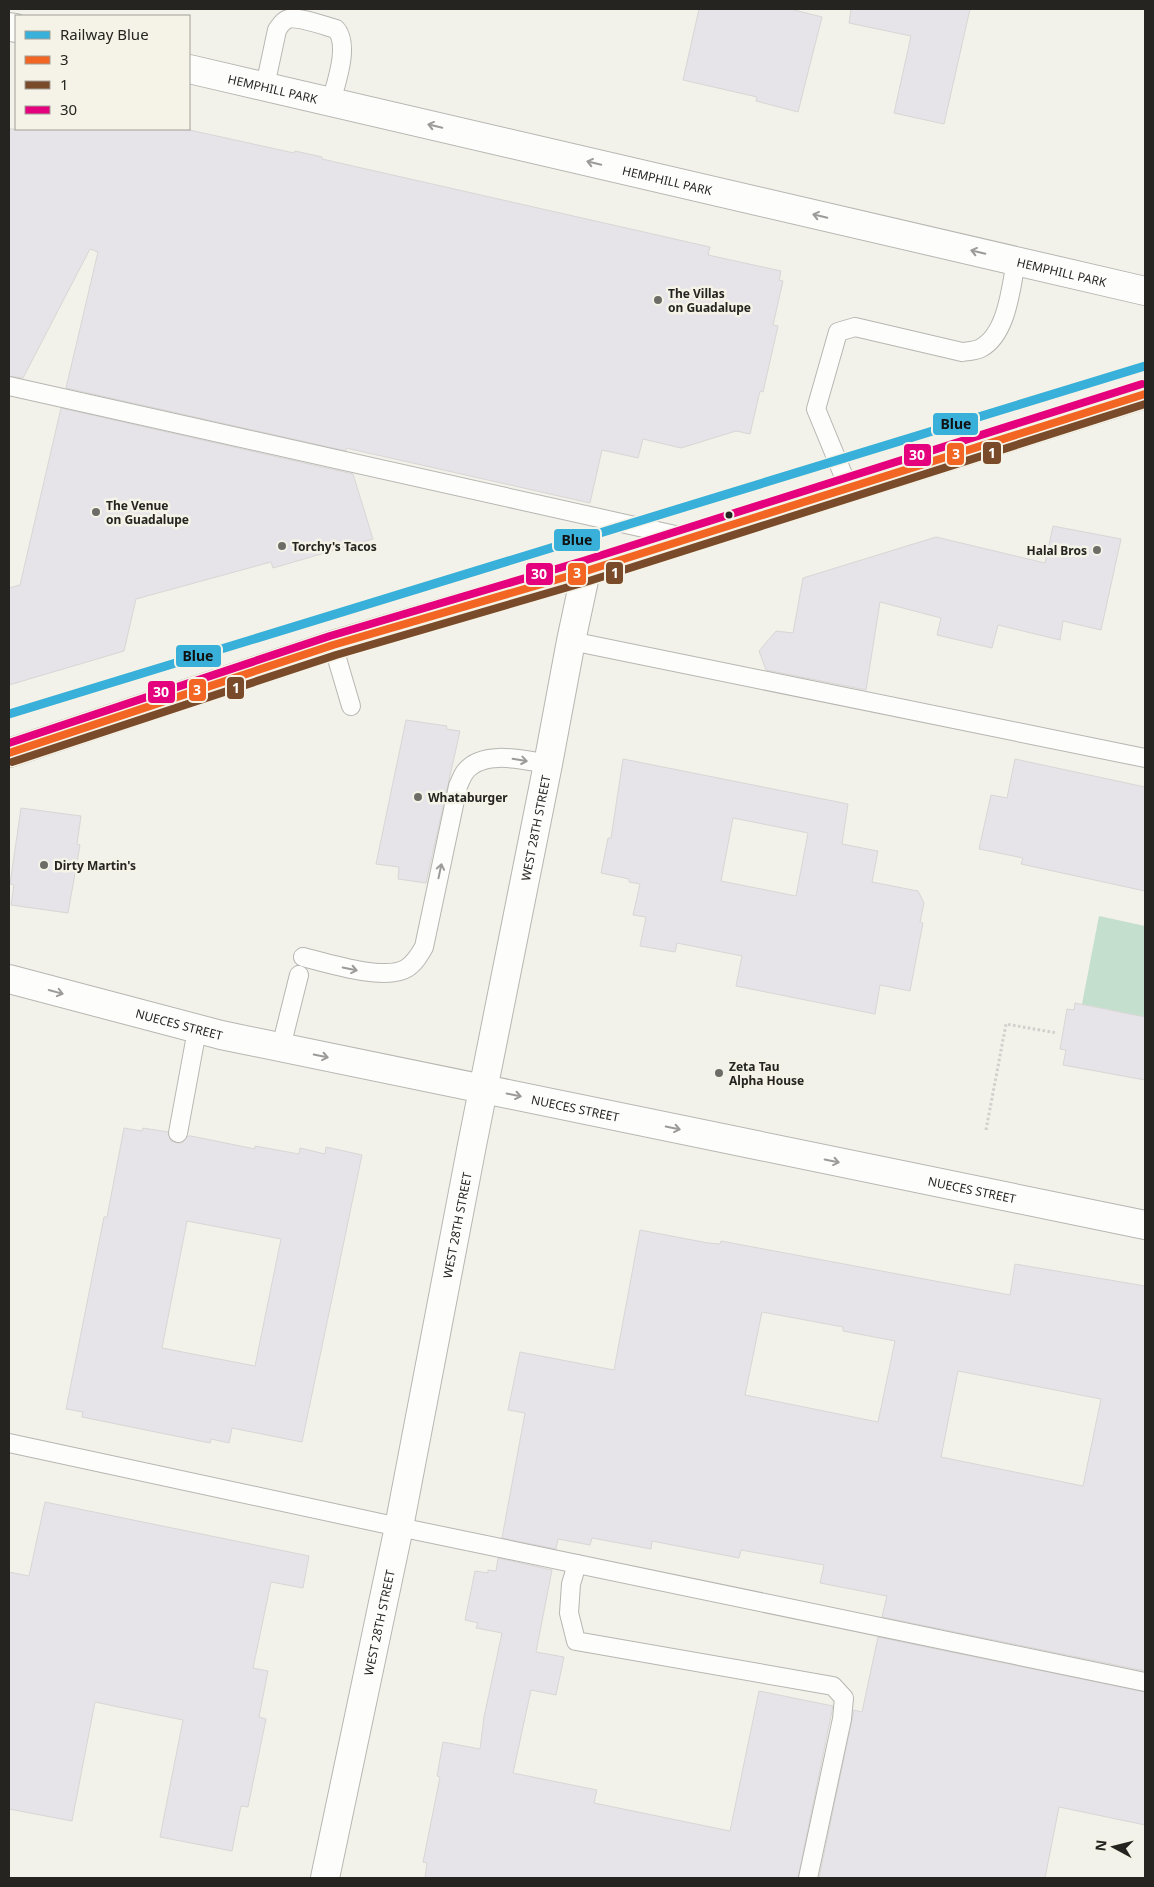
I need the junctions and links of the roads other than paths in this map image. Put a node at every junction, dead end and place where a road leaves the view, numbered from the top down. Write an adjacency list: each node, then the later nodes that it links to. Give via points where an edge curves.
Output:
1 (190, 68): 2 (street, HEMPHILL PARK)
2 (265, 86): 3 (street, HEMPHILL PARK); 3 (lane, via 277,30 289,18 298,19 340,34 343,46)
3 (331, 102): 4 (street, HEMPHILL PARK, one-way to 3)
4 (1016, 261): 5 (street, HEMPHILL PARK); 8 (lane, via 1003,320 995,338 980,349 962,352 855,327 838,332 816,409)
5 (1145, 291)
6 (9, 386): 9 (lane)
7 (1145, 394): 8 (main road)
8 (849, 489): 9 (main road)
9 (689, 539): 10 (main road)
10 (586, 571): 11 (street, WEST 28TH STREET); 12 (main road)
11 (571, 641): 15 (lane); 16 (street, WEST 28TH STREET)
12 (333, 645): 13 (lane); 14 (main road)
13 (352, 706)
14 (9, 753)
15 (1145, 758)
16 (548, 764): 17 (lane, one-way to 16, via 356,970 393,973 407,968 424,947 458,786 465,772 476,763 493,758); 22 (street, WEST 28TH STREET)
17 (303, 957)
18 (299, 975): 21 (lane)
19 (9, 979): 20 (street, NUECES STREET, one-way to 20)
20 (197, 1030): 21 (street, NUECES STREET); 23 (lane)
21 (280, 1047): 22 (street, NUECES STREET, one-way to 22)
22 (483, 1089): 24 (street, NUECES STREET, one-way to 24); 26 (street, WEST 28TH STREET)
23 (178, 1133)
24 (1145, 1225)
25 (9, 1444): 26 (lane)
26 (399, 1527): 27 (lane); 29 (street, WEST 28TH STREET)
27 (577, 1564): 28 (lane); 30 (lane, via 568,1613 576,1641 833,1686 844,1698)
28 (1145, 1682)
29 (326, 1878)
30 (808, 1878)

